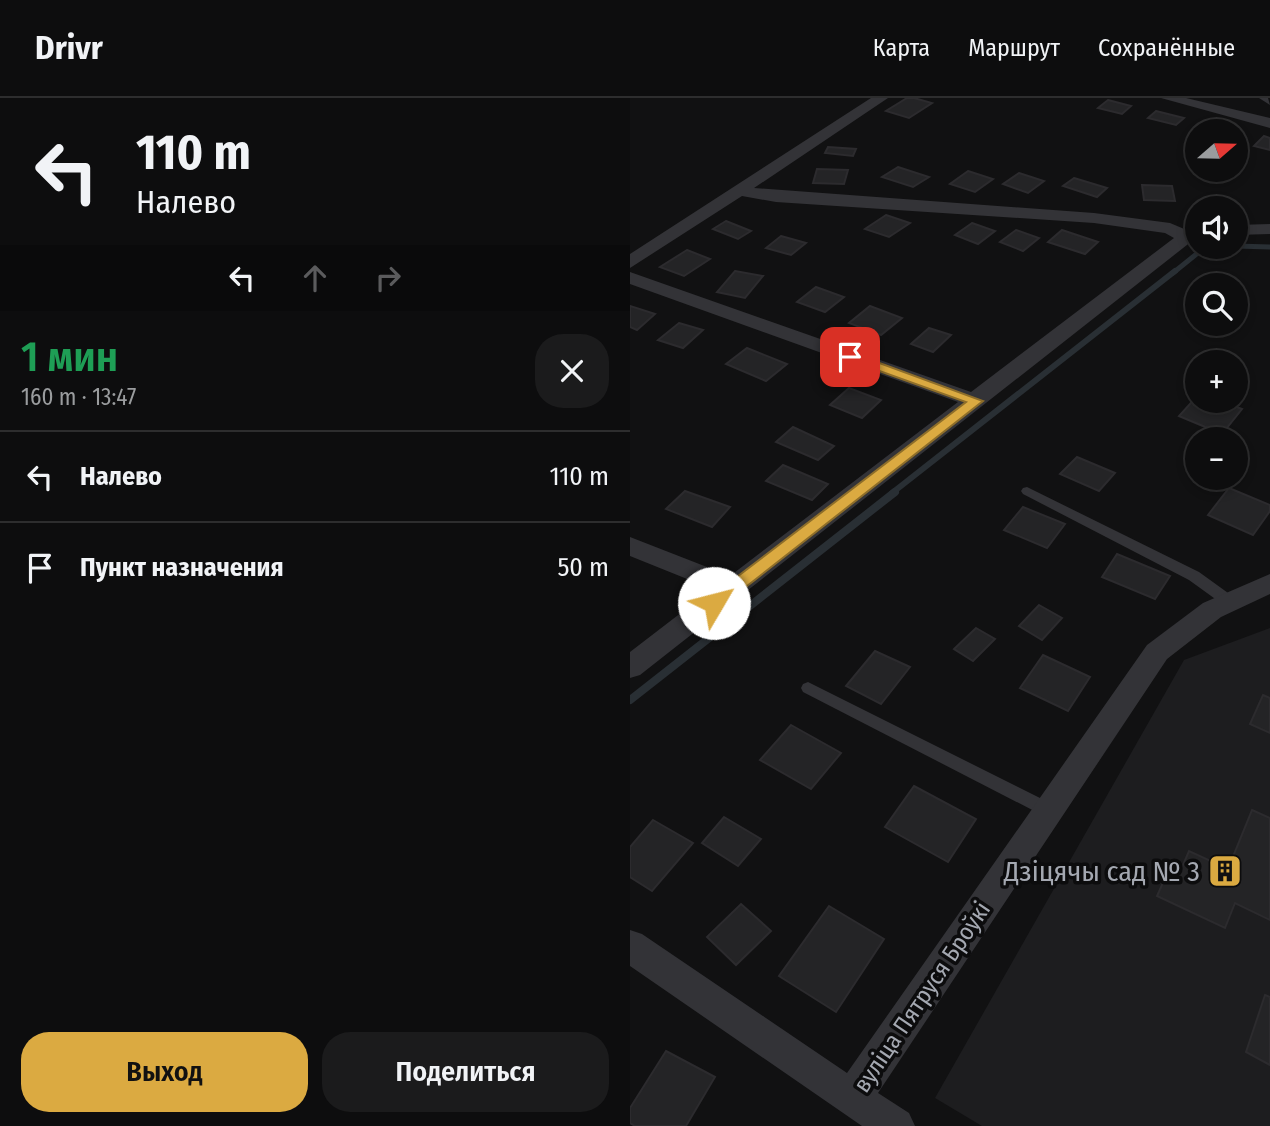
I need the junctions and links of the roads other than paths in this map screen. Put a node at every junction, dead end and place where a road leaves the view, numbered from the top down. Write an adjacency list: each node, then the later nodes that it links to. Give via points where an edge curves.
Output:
1 (881, 98): 6 (street)
2 (1168, 98): 5 (street)
3 (1263, 98): 4 (lane)
4 (1270, 103)
5 (1270, 123)
6 (741, 191): 9 (street, via 1094,218); 11 (street)
7 (1248, 229): 8 (street)
8 (1270, 229)
9 (1185, 233)
10 (1185, 241): 13 (street)
11 (630, 262)
12 (630, 278): 13 (street)
13 (976, 401): 17 (street)
14 (1027, 491): 18 (lane, via 1194,576)
15 (630, 546): 17 (street)
16 (1270, 583): 18 (street, вуліца Пятруся Броўкі)
17 (735, 587): 19 (street)
18 (1230, 602): 21 (street, вуліца Пятруся Броўкі, via 1212,610 1157,652)
19 (630, 667)
20 (808, 688): 21 (lane)
21 (1048, 810): 23 (street, вуліца Пятруся Броўкі)
22 (630, 946): 23 (street)
23 (852, 1098): 24 (street, вуліца Пятруся Броўкі)
24 (896, 1126)

